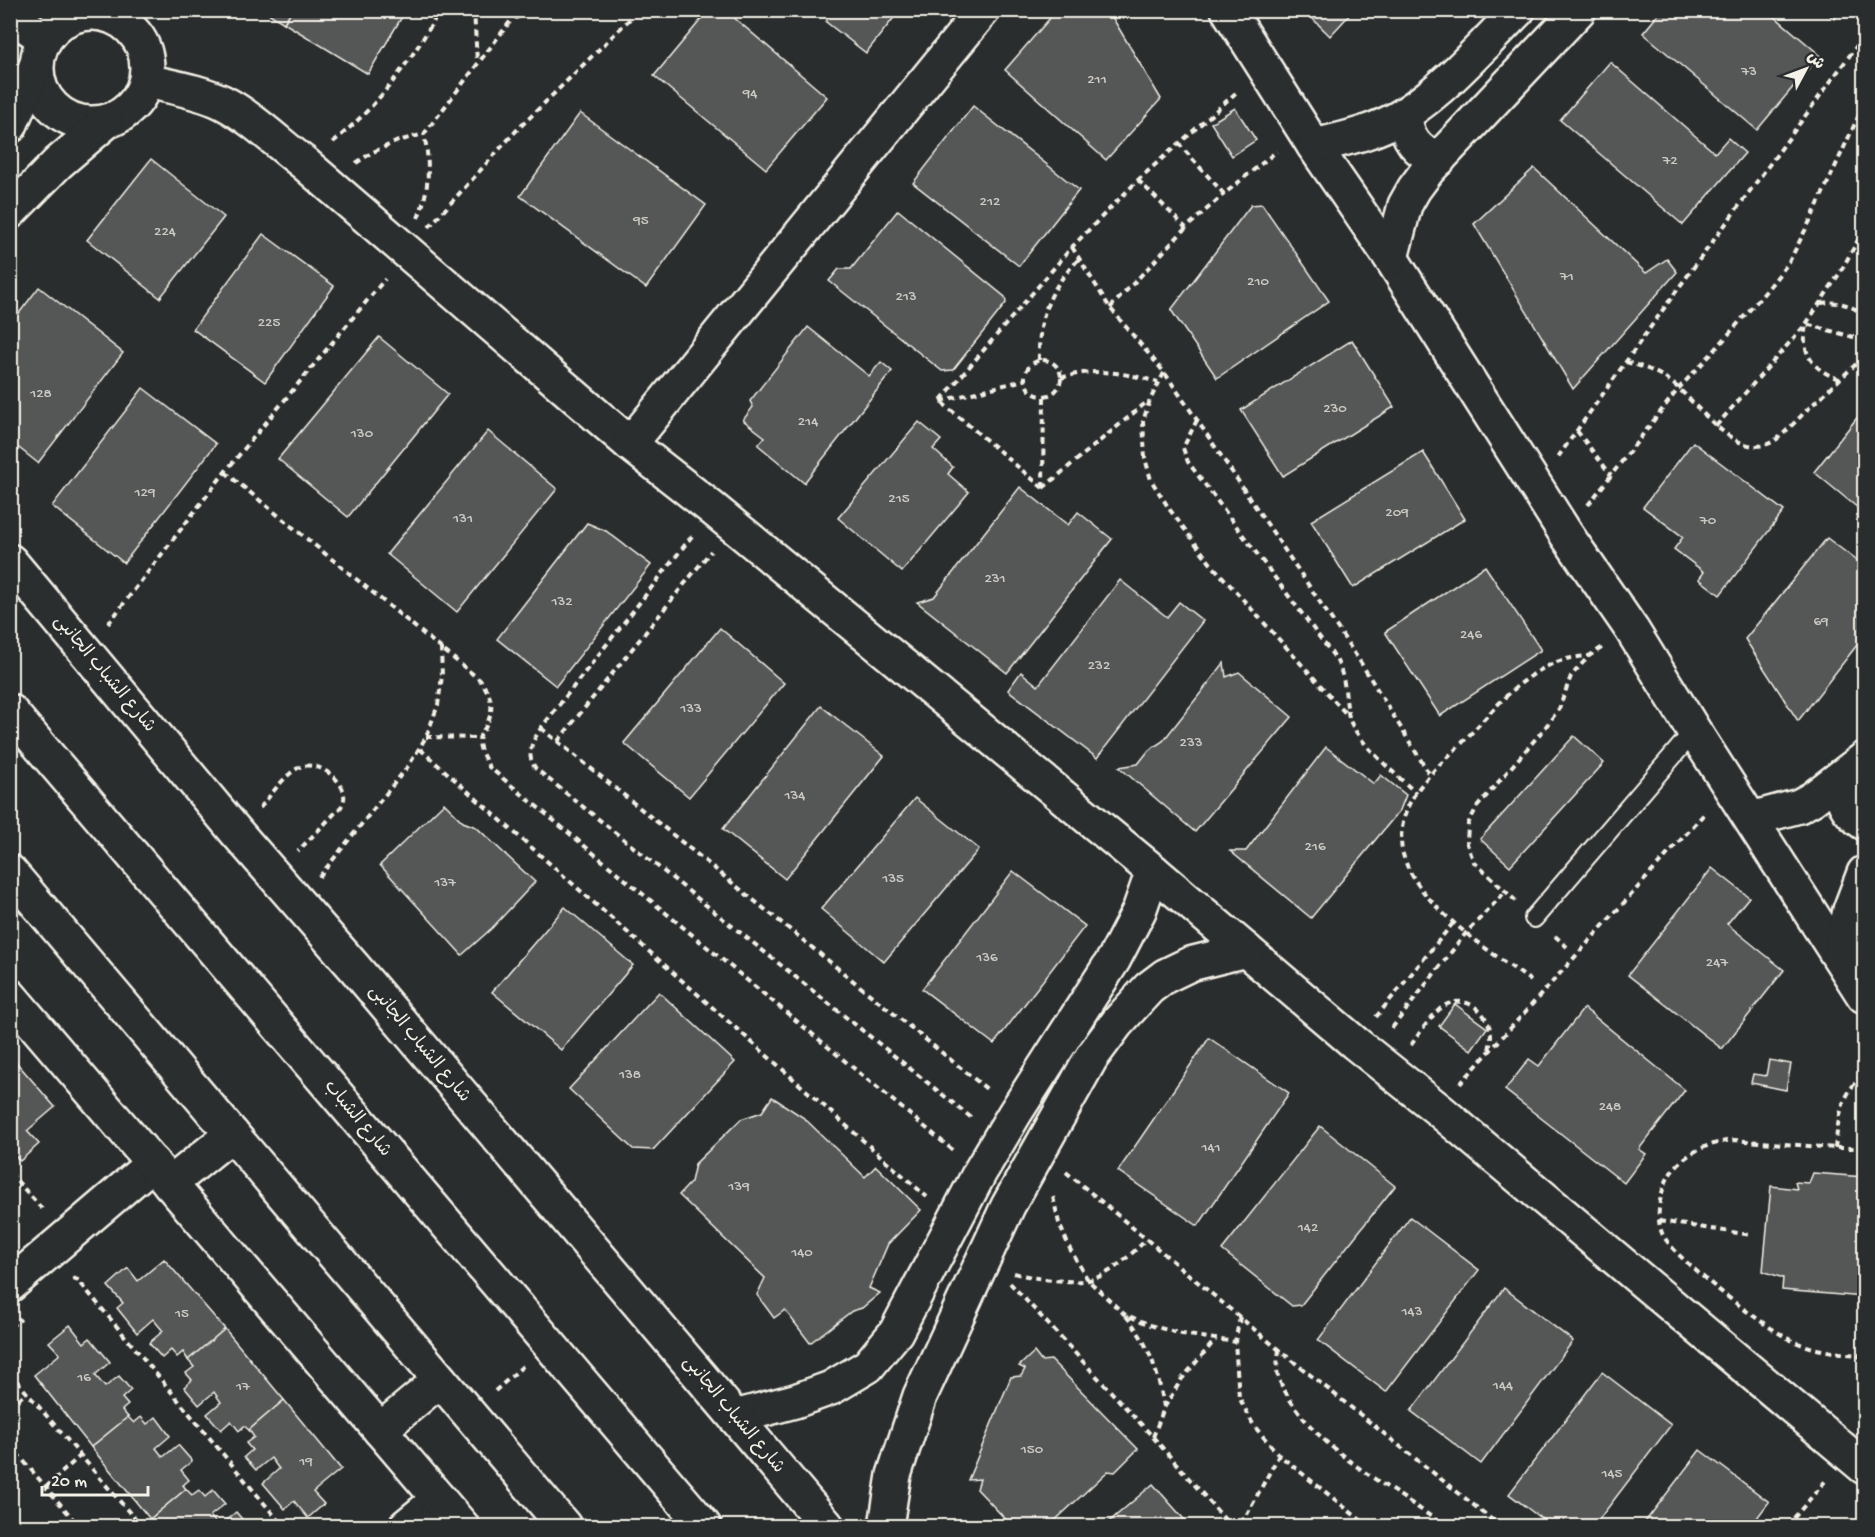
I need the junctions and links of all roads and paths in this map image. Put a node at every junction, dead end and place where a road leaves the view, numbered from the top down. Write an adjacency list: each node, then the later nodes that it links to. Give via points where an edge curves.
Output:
1 (440, 10): 27 (path, via 388,88 355,124)
2 (474, 10): 16 (path)
3 (519, 10): 12 (path)
4 (540, 10): 12 (path)
5 (639, 10): 35 (path)
6 (983, 10): 58 (street)
7 (1228, 10): 17 (street)
8 (1518, 10): 20 (street, via 1455,73)
9 (1579, 10): 26 (street)
10 (112, 13): 15 (street, via 74,15 58,23); 18 (street, via 141,40 148,60)
11 (10, 15): 15 (street)
12 (514, 18): 16 (path)
13 (1864, 36): 14 (path)
14 (1862, 43): 45 (path)
15 (40, 53): 21 (street, via 40,86 50,104 66,117 86,123); 22 (street)
16 (477, 63): 23 (path)
17 (1264, 68): 24 (street); 25 (path)
18 (147, 81): 21 (street, via 125,113); 27 (street, via 223,103)
19 (1864, 104): 51 (path, via 1789,262)
20 (1405, 114): 24 (street, via 1361,134); 26 (street, via 1405,127 1417,148)
21 (106, 122): 31 (street, via 65,156)
22 (10, 126)
23 (424, 134): 29 (path, via 374,152); 35 (path, via 429,181)
24 (1309, 137): 30 (path); 36 (street)
25 (1178, 143): 28 (path); 30 (path)
26 (1438, 159): 36 (street, via 1405,205)
27 (304, 163): 29 (street)
28 (1138, 180): 32 (path); 34 (path)
29 (330, 185): 35 (street)
30 (1224, 194): 32 (path)
31 (10, 212)
32 (1186, 228): 39 (path)
33 (1864, 229): 38 (path)
34 (1072, 247): 37 (path); 54 (path)
35 (404, 249): 58 (street); 59 (path)
36 (1390, 258): 61 (street)
37 (1078, 259): 39 (path); 44 (path, via 1065,272 1046,304 1038,341)
38 (1820, 303): 40 (path, via 1847,304); 41 (path)
39 (1110, 308): 46 (path)
40 (1864, 316)
41 (1806, 324): 42 (path); 48 (path, via 1805,347 1810,359 1827,375); 56 (path)
42 (1864, 340)
43 (1864, 357): 48 (path)
44 (1039, 360): 47 (path, via 1056,366); 49 (path, via 1026,370)
45 (1626, 362): 51 (path, via 1656,373); 57 (path)
46 (1164, 372): 50 (path); 55 (path)
47 (1061, 378): 50 (path, via 1093,371); 52 (path, via 1054,392)
48 (1839, 379): 56 (path, via 1782,434 1766,444 1738,441)
49 (1024, 380): 52 (path, via 1031,392); 54 (path)
50 (1158, 382): 53 (path)
51 (1679, 388): 56 (path); 60 (path)
52 (1044, 396): 62 (path)
53 (1150, 400): 62 (path); 71 (path, via 1143,436 1151,480 1211,564)
54 (940, 401): 62 (path)
55 (1197, 420): 71 (path, via 1184,448 1188,462 1336,658 1343,672); 79 (path, via 1361,663)
56 (1716, 426)
57 (1577, 431): 60 (path); 61 (path)
58 (630, 444): 63 (street)
59 (225, 472): 67 (path); 68 (path)
60 (1611, 475): 64 (path)
61 (1537, 487): 64 (street)
62 (1042, 488)
63 (723, 517): 72 (path); 76 (path); 85 (street)
64 (1566, 534): 66 (street)
65 (10, 561): 68 (street, شارع الشباب الجانبى)
66 (1632, 630): 69 (path); 73 (street)
67 (441, 648): 74 (path, via 438,705); 75 (path, via 475,675 489,693 491,714)
68 (86, 652): 84 (street, شارع الشباب الجانبى)
69 (1589, 656): 79 (path, via 1556,662 1518,685); 89 (path, via 1571,676 1559,709 1468,824 1467,844 1474,862)
70 (10, 711): 131 (street, شارع الشباب)
71 (1349, 717): 81 (path, via 1373,752)
72 (541, 728): 76 (path); 108 (path, via 530,750 536,769)
73 (1694, 731): 80 (street); 91 (lane)
74 (426, 737): 75 (path); 77 (path)
75 (479, 738): 112 (path, via 489,767)
76 (558, 741): 106 (path)
77 (420, 749): 90 (path); 116 (path)
78 (1853, 769): 82 (street, via 1799,806); 83 (street, via 1841,795 1847,809)
79 (1430, 775): 81 (path)
80 (1729, 786): 82 (street); 102 (path)
81 (1416, 793): 92 (path, via 1402,829 1402,850 1428,899)
82 (1751, 819): 96 (street)
83 (1864, 823)
84 (237, 833): 88 (street, شارع الشباب الجانبى); 88 (path, via 298,768 316,765 332,776 343,789 341,807)
85 (1153, 871): 95 (street); 97 (street, via 1139,911)
86 (10, 872): 107 (street)
87 (1864, 873): 96 (street, via 1850,910)
88 (275, 876): 90 (street, شارع الشباب الجانبى)
89 (1505, 892): 91 (path); 93 (path)
90 (298, 904): 143 (street, شارع الشباب الجانبى)
91 (1534, 918): 94 (path)
92 (1454, 922): 93 (path); 103 (path)
93 (1466, 933): 98 (path); 103 (path)
94 (1567, 947)
95 (1246, 950): 99 (street, via 1190,964); 103 (street)
96 (1840, 958): 101 (street)
97 (1114, 959): 99 (street, via 1137,962 1144,969); 106 (street)
98 (1531, 981)
99 (1149, 988): 111 (street, via 1091,1058)
100 (10, 996): 114 (street)
101 (1864, 996)
102 (1489, 1051): 103 (path, via 1491,1037 1485,1017 1478,1008 1458,1001); 105 (path)
103 (1372, 1056): 105 (street)
104 (1864, 1073): 109 (path, via 1846,1094)
105 (1439, 1110): 149 (street)
106 (1015, 1113): 108 (street)
107 (232, 1134): 114 (street); 138 (street)
108 (1000, 1141): 112 (street)
109 (1835, 1148): 110 (path); 115 (path, via 1734,1140 1697,1149 1674,1168 1667,1180)
110 (1864, 1148)
111 (1043, 1152): 119 (path); 120 (street, via 1008,1206); 122 (path, via 1059,1223)
112 (980, 1172): 116 (street)
113 (10, 1173): 118 (path)
114 (161, 1173): 118 (street); 144 (street)
115 (1659, 1221): 117 (path); 134 (path, via 1662,1234 1685,1261 1775,1331 1816,1349)
116 (955, 1222): 128 (street)
117 (1751, 1235)
118 (67, 1237): 123 (street)
119 (1146, 1240): 122 (path, via 1108,1271); 126 (path)
120 (989, 1267): 122 (path, via 1053,1280); 135 (street); 145 (path)
121 (66, 1280): 154 (path, via 78,1280)
122 (1088, 1280): 125 (path)
123 (10, 1285)
124 (27, 1314): 127 (path)
125 (1124, 1314): 129 (path, via 1182,1334); 141 (path, via 1150,1352 1160,1379)
126 (1240, 1317): 130 (path); 132 (path)
127 (10, 1327)
128 (896, 1332): 135 (street, via 903,1352 918,1362); 143 (street, via 868,1366 831,1388)
129 (1216, 1338): 130 (path); 141 (path, via 1181,1380)
130 (1235, 1342): 148 (path, via 1239,1397 1254,1426)
131 (549, 1344): 142 (path); 158 (street, شارع الشباب)
132 (1279, 1350): 162 (path, via 1278,1377 1307,1422 1340,1454); 163 (path)
133 (1864, 1354): 134 (path)
134 (1858, 1355): 136 (path)
135 (938, 1356): 160 (street, via 920,1396 894,1475)
136 (1864, 1361)
137 (10, 1373): 139 (path)
138 (440, 1380): 142 (street); 144 (street)
139 (27, 1392): 140 (path); 147 (path)
140 (10, 1407)
141 (1164, 1408): 145 (path)
142 (468, 1414): 157 (street)
143 (735, 1417): 159 (street, شارع الشباب الجانبى)
144 (380, 1430): 151 (street)
145 (1153, 1437): 148 (path, via 1227,1522 1236,1524 1245,1518)
146 (10, 1445): 150 (path)
147 (81, 1455): 150 (path); 153 (path)
148 (1279, 1455): 161 (path)
149 (1856, 1460): 164 (path)
150 (46, 1487): 152 (path)
151 (439, 1499): 155 (street); 156 (street)
152 (79, 1527)
153 (141, 1527)
154 (283, 1527)
155 (406, 1527)
156 (462, 1527)
157 (564, 1527)
158 (704, 1527)
159 (827, 1527)
160 (886, 1527)
161 (1368, 1527)
162 (1444, 1527)
163 (1500, 1527)
164 (1787, 1527)

